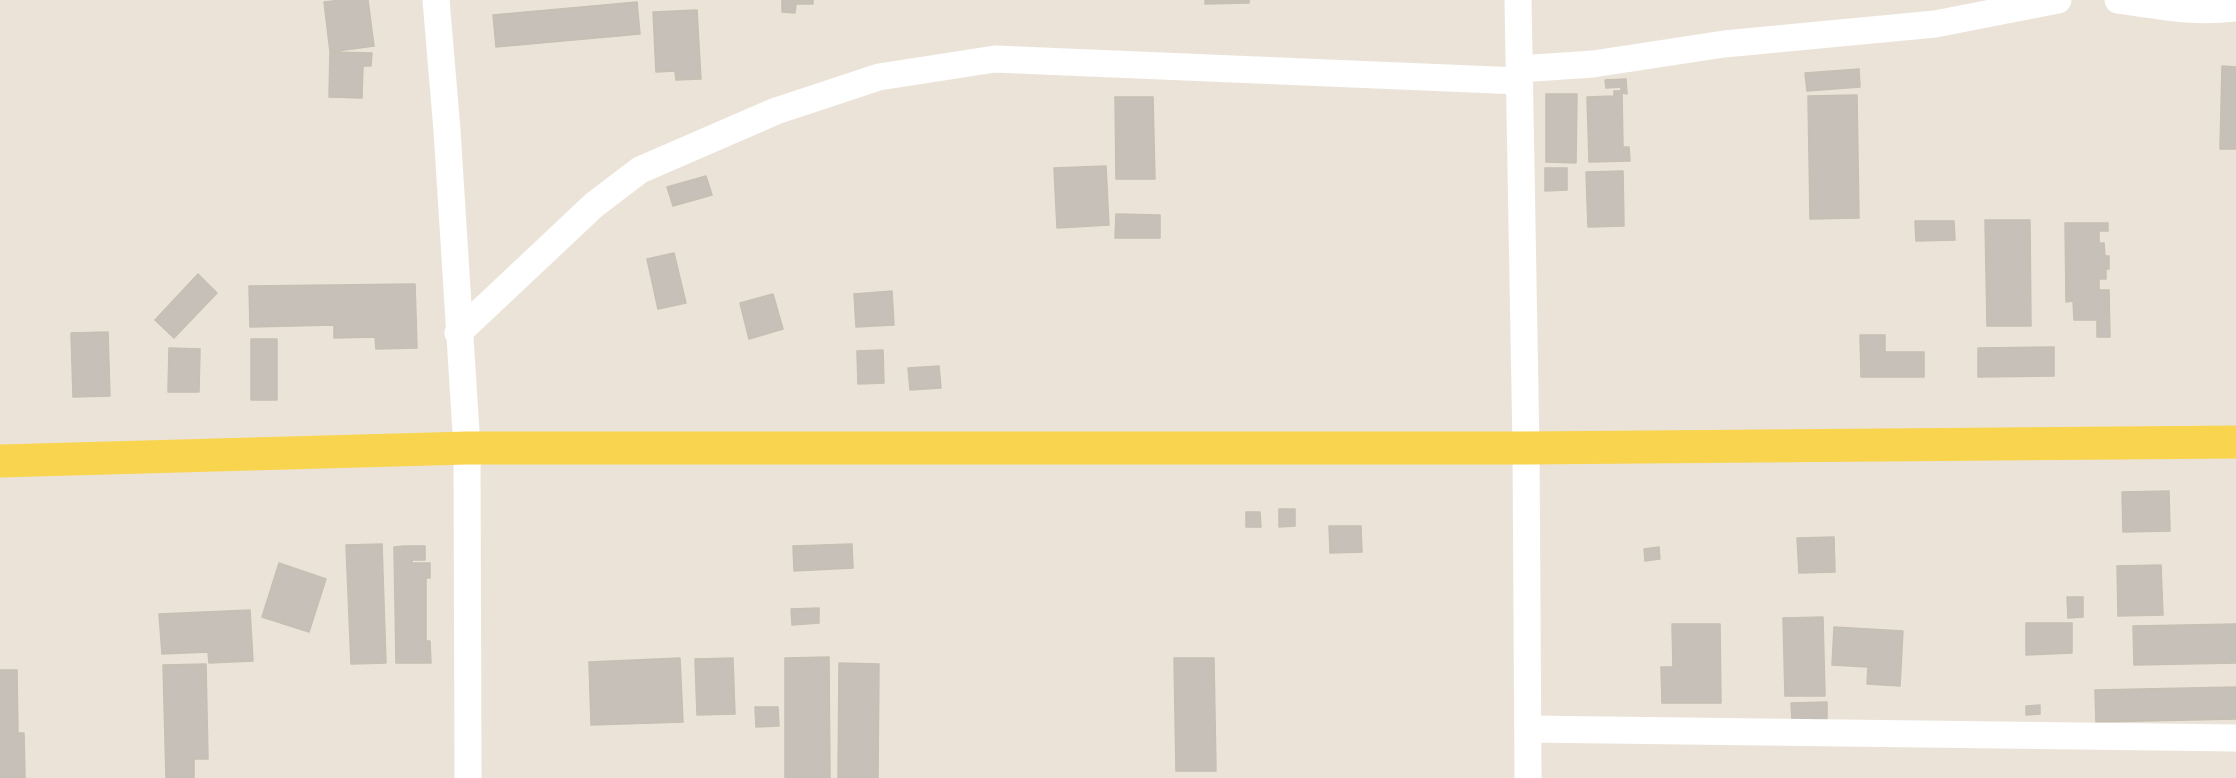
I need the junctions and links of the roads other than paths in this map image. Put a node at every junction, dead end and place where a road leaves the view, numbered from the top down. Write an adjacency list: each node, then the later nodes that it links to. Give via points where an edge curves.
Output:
1 (436, 0): 7 (street)
2 (1518, 0): 6 (street)
3 (2058, 0): 6 (street, via 1935,24 1724,44)
4 (2118, 0): 5 (street, via 2176,10)
5 (2236, 8)
6 (1519, 75): 7 (street, via 995,59 879,77 776,111 640,170 594,205); 10 (street)
7 (458, 333): 9 (street)
8 (2236, 442): 10 (main road)
9 (467, 448): 10 (main road); 11 (main road); 14 (street)
10 (1526, 448): 12 (street)
11 (0, 461)
12 (1528, 729): 13 (street); 15 (street)
13 (2236, 738)
14 (468, 778)
15 (1528, 778)

